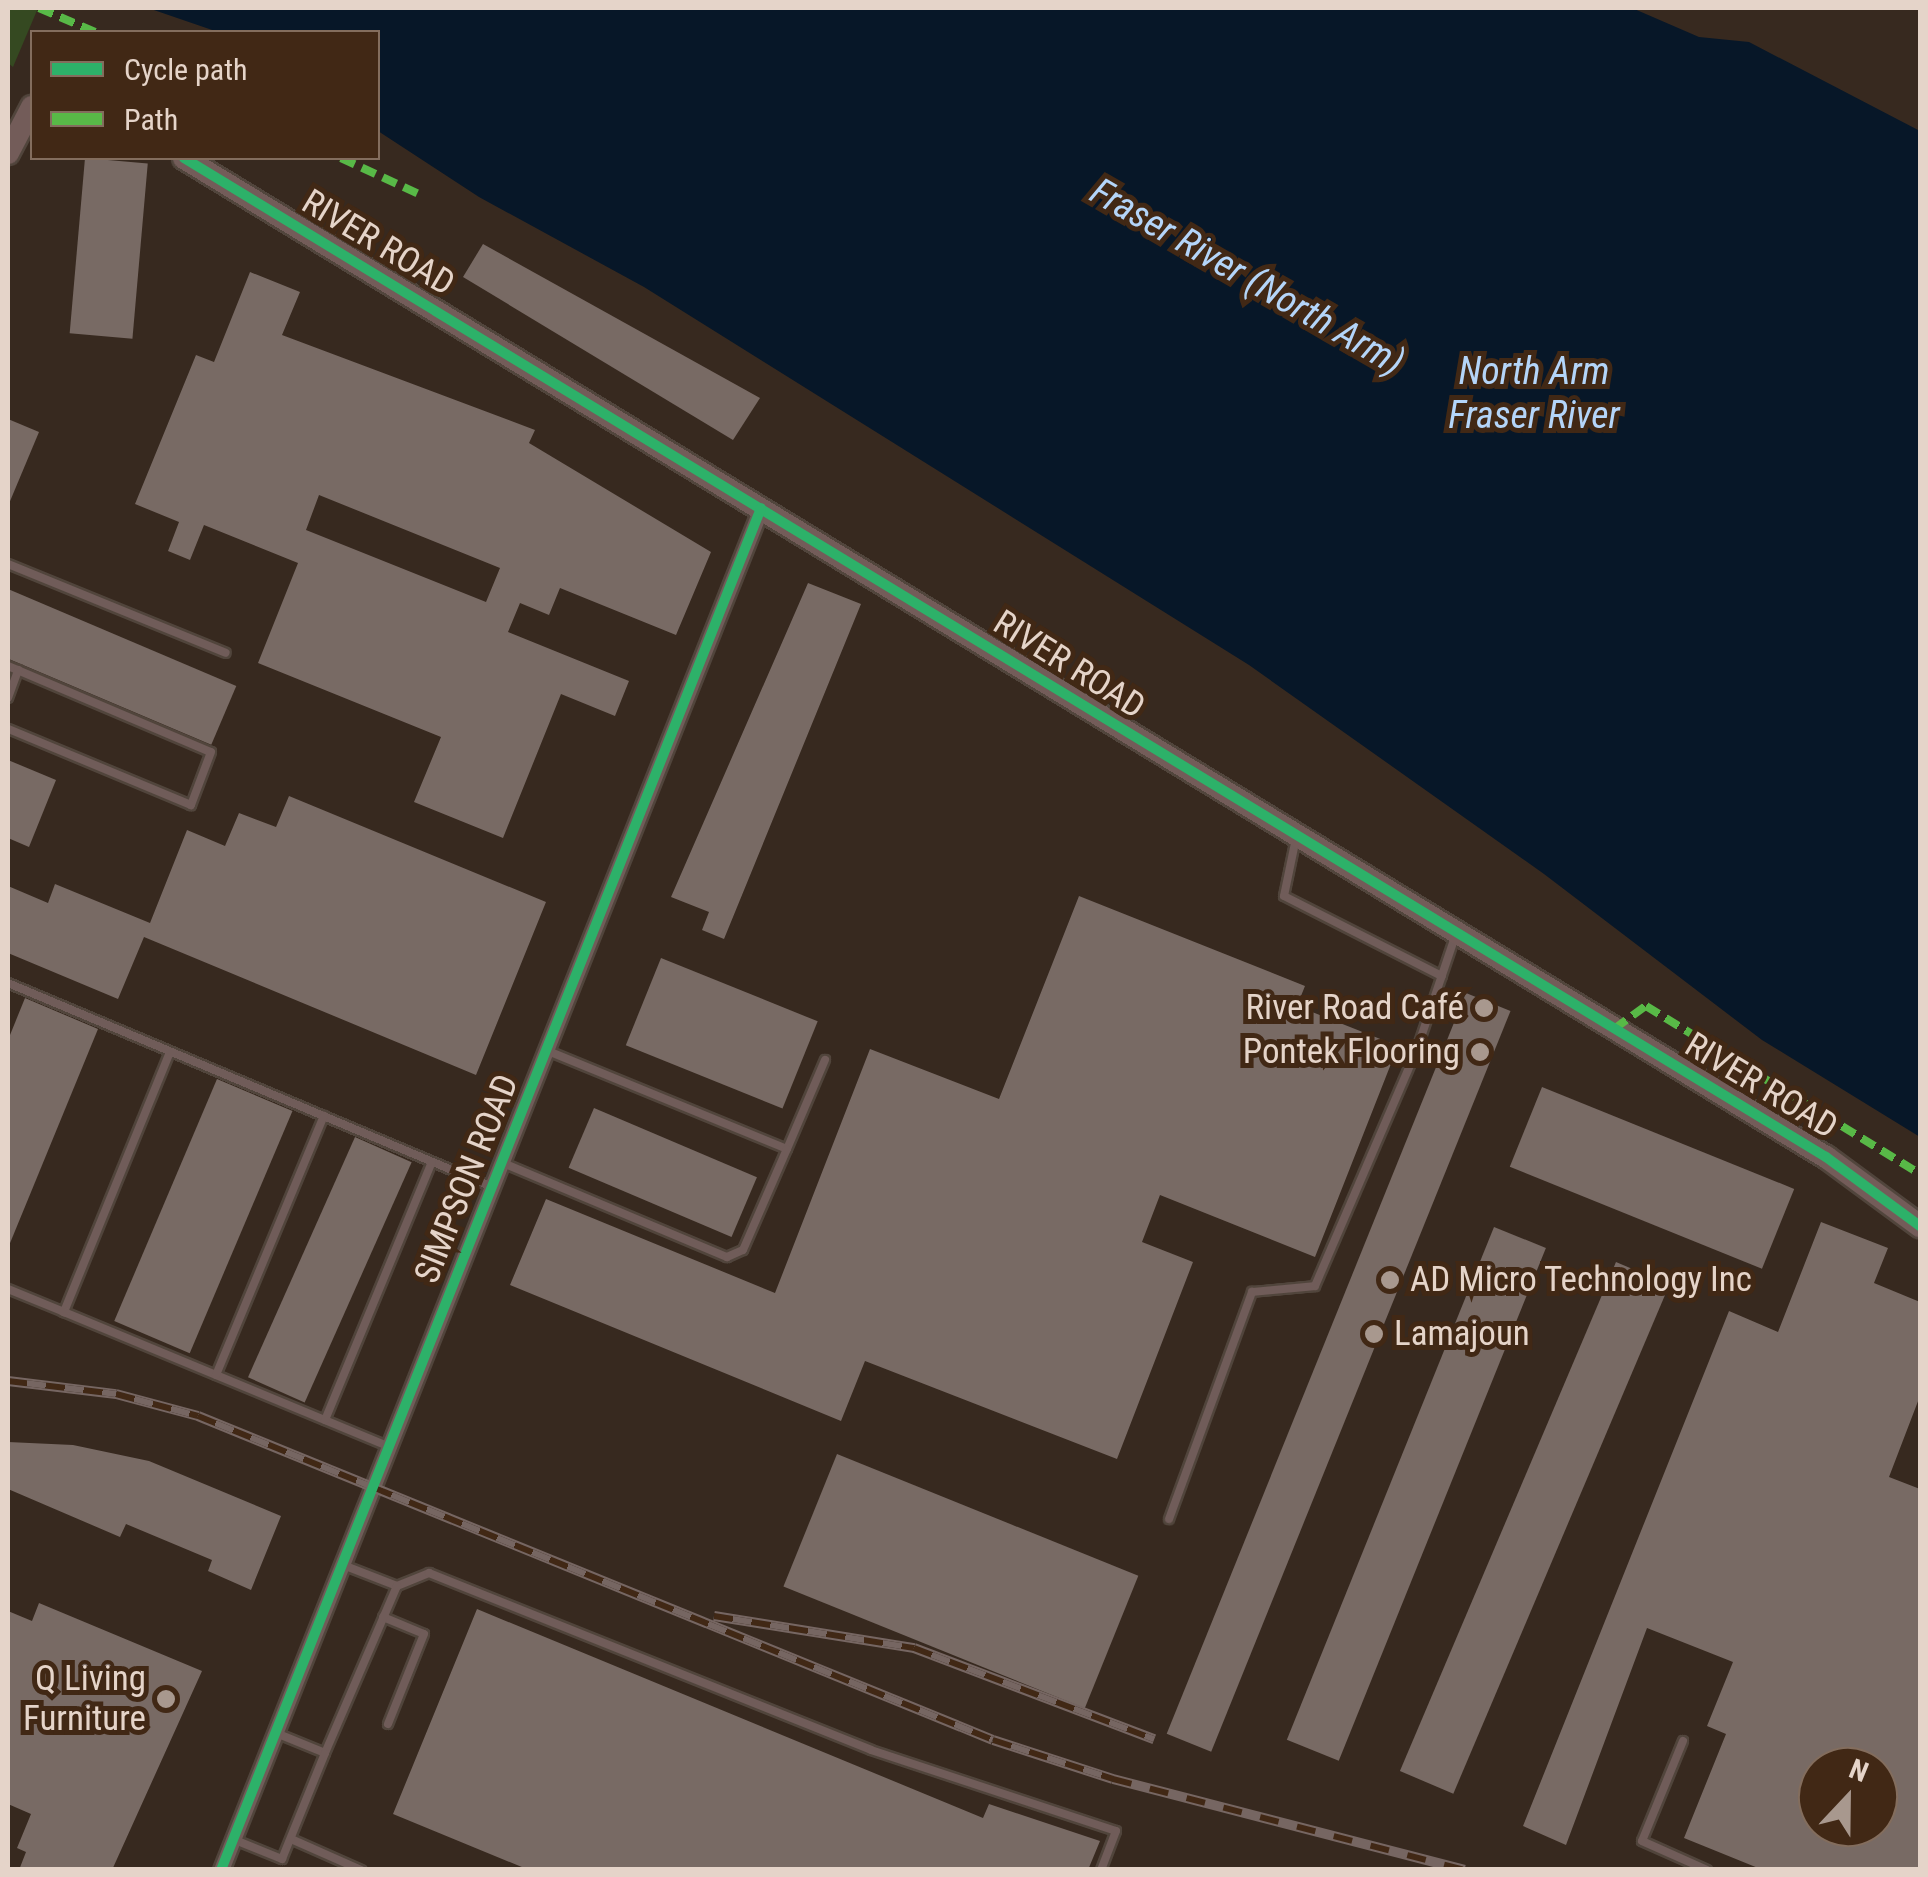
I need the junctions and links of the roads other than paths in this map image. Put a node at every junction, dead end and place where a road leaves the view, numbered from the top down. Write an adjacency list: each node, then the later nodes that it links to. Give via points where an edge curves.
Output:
1 (30, 111): 2 (street)
2 (8, 153)
3 (187, 160): 4 (street, RIVER ROAD)
4 (760, 508): 11 (street, RIVER ROAD); 15 (street, SIMPSON ROAD)
5 (8, 564): 6 (lane)
6 (226, 653)
7 (8, 666): 8 (lane)
8 (18, 670): 9 (lane); 10 (lane, via 211,752 190,805)
9 (8, 698)
10 (8, 728)
11 (1296, 838): 12 (street, RIVER ROAD); 13 (lane, via 1284,896)
12 (1456, 934): 13 (lane); 23 (street, RIVER ROAD, via 1826,1157)
13 (1442, 976): 29 (lane, via 1316,1286 1252,1292)
14 (8, 983): 16 (lane)
15 (548, 1051): 19 (lane); 21 (street, SIMPSON ROAD)
16 (170, 1052): 18 (lane); 25 (lane)
17 (825, 1060): 19 (lane)
18 (324, 1116): 20 (lane); 26 (lane)
19 (787, 1149): 21 (lane, via 743,1250 727,1257)
20 (432, 1162): 22 (lane); 27 (lane)
21 (503, 1163): 22 (street, SIMPSON ROAD)
22 (494, 1188): 28 (street, SIMPSON ROAD)
23 (1920, 1226)
24 (8, 1289): 25 (lane)
25 (64, 1312): 26 (lane)
26 (216, 1376): 27 (lane)
27 (326, 1420): 28 (lane)
28 (390, 1447): 30 (street, SIMPSON ROAD)
29 (1168, 1519)
30 (342, 1565): 31 (lane); 34 (street, SIMPSON ROAD)
31 (396, 1586): 32 (lane); 41 (lane, via 429,1573 871,1750 1116,1831)
32 (383, 1617): 33 (lane, via 424,1634); 36 (lane)
33 (388, 1724)
34 (276, 1733): 36 (lane); 38 (street, SIMPSON ROAD)
35 (1683, 1742): 42 (lane, via 1642,1841)
36 (325, 1753): 37 (lane)
37 (291, 1839): 38 (lane, via 282,1859); 40 (lane)
38 (233, 1840): 39 (street, SIMPSON ROAD)
39 (221, 1870)
40 (361, 1870)
41 (1102, 1870)
42 (1707, 1870)

